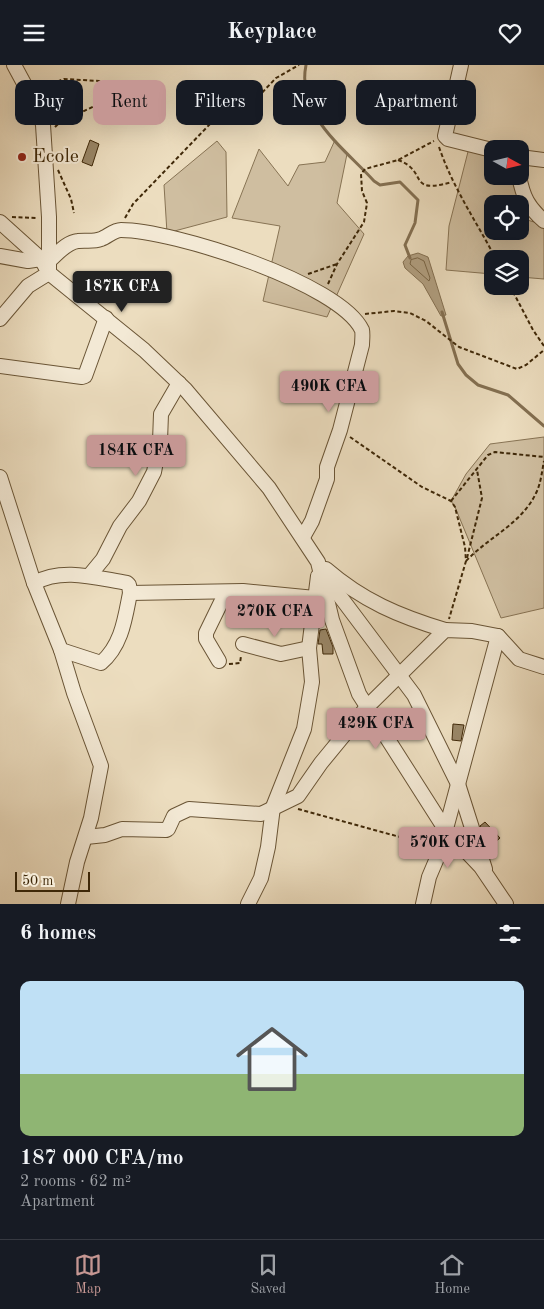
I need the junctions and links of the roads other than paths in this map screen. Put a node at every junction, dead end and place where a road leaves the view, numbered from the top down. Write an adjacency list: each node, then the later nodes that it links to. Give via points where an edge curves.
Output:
1 (14, 65): 10 (street, via 40,113 49,217)
2 (461, 65): 3 (street, via 445,136)
3 (484, 148)
4 (529, 158): 5 (street)
5 (544, 161)
6 (520, 185): 8 (street, via 527,204)
7 (4, 219): 10 (street)
8 (544, 221)
9 (0, 256): 10 (street)
10 (47, 264): 11 (street); 12 (street); 16 (street, via 64,247 77,241 92,242 119,230 156,233 280,272 341,306 352,316 362,331 362,345 327,467 322,496)
11 (106, 318): 13 (street, via 85,376); 14 (street)
12 (0, 319)
13 (0, 366)
14 (179, 383): 16 (street, via 269,488); 18 (street, via 161,414 154,472 140,501)
15 (0, 477): 19 (street)
16 (303, 537): 17 (street)
17 (320, 567): 22 (street); 23 (street, via 383,609); 30 (street); 31 (street, via 345,661)
18 (89, 576): 19 (street, via 57,574); 21 (street, via 126,583)
19 (34, 583): 27 (street)
20 (226, 592): 21 (street); 22 (street); 28 (street, via 206,633 206,639)
21 (130, 593): 27 (street, via 126,621 107,659 101,663)
22 (315, 598): 26 (street)
23 (445, 630): 24 (street); 30 (street)
24 (498, 636): 29 (street, via 519,659); 32 (street)
25 (244, 644): 26 (street, via 281,654)
26 (309, 648): 33 (street, via 312,682 304,729)
27 (61, 650): 35 (street, via 101,766)
28 (219, 661)
29 (544, 667)
30 (401, 675): 31 (street); 32 (street)
31 (367, 707): 33 (street, via 298,796); 34 (street)
32 (458, 785): 34 (street); 36 (street)
33 (275, 806): 35 (street, via 261,814 250,815 189,809 174,816 166,830 122,829); 37 (street, via 261,877)
34 (445, 829): 36 (street); 41 (street)
35 (86, 837): 38 (street)
36 (488, 877): 42 (street)
37 (256, 885): 39 (street); 40 (street)
38 (68, 904)
39 (237, 904)
40 (248, 904)
41 (423, 904)
42 (506, 904)

